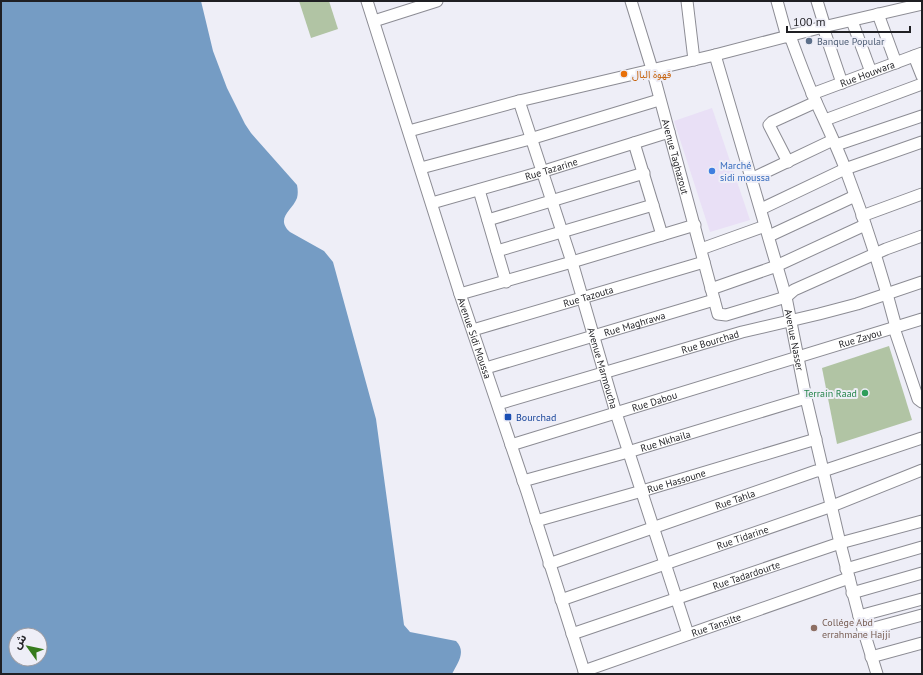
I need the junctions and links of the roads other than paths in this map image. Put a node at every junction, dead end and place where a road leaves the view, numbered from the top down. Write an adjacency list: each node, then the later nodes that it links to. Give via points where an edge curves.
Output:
1 (367, 1): 9 (street, Avenue Sidi Moussa)
2 (437, 1): 9 (street)
3 (631, 1): 17 (street, Avenue Taghazout)
4 (686, 1): 15 (street)
5 (777, 1): 12 (street)
6 (817, 1): 11 (street)
7 (922, 4): 8 (street)
8 (878, 14): 10 (street); 16 (street)
9 (374, 21): 27 (street, Avenue Sidi Moussa)
10 (852, 21): 11 (street); 18 (street)
11 (824, 27): 12 (street); 20 (street)
12 (789, 36): 14 (street); 22 (street)
13 (918, 54): 16 (street, Rue Houwara); 19 (street)
14 (715, 56): 15 (street); 38 (street, Avenue Nasser)
15 (694, 60): 17 (street)
16 (896, 63): 18 (street, Rue Houwara)
17 (652, 69): 23 (street, Avenue Taghazout); 24 (street)
18 (871, 72): 20 (street, Rue Houwara)
19 (922, 76)
20 (842, 83): 22 (street, Rue Houwara)
21 (922, 84): 26 (street)
22 (814, 98): 26 (street); 33 (street, Rue Houwara, via 769,125)
23 (659, 100): 28 (street, Avenue Taghazout); 29 (street)
24 (519, 101): 27 (street); 29 (street, Avenue Marmoucha)
25 (922, 116): 32 (street)
26 (825, 120): 32 (street)
27 (409, 131): 34 (street, Avenue Sidi Moussa)
28 (668, 132): 31 (street, Rue Tazarine); 48 (street, Avenue Taghazout)
29 (530, 139): 34 (street); 36 (street, Avenue Marmoucha)
30 (922, 142): 35 (street)
31 (634, 143): 36 (street, Rue Tazarine); 37 (street)
32 (834, 143): 33 (street); 35 (street)
33 (788, 162): 38 (street)
34 (421, 168): 43 (street, Avenue Sidi Moussa)
35 (845, 168): 41 (street); 45 (street)
36 (542, 172): 39 (street, Rue Tazarine); 42 (street, Avenue Marmoucha)
37 (644, 173): 42 (street); 44 (street)
38 (751, 179): 45 (street, Avenue Nasser)
39 (478, 190): 43 (street, Rue Tazarine); 46 (street)
40 (922, 194): 47 (street)
41 (855, 196): 47 (street); 49 (street)
42 (552, 201): 46 (street); 50 (street, Avenue Marmoucha)
43 (432, 203): 63 (street, Avenue Sidi Moussa)
44 (653, 205): 50 (street); 51 (street)
45 (761, 209): 49 (street, Avenue Nasser)
46 (488, 220): 54 (street)
47 (864, 220): 55 (street); 58 (street)
48 (695, 225): 51 (street); 53 (street, Avenue Taghazout)
49 (767, 231): 53 (street); 58 (street, Avenue Nasser)
50 (562, 232): 54 (street); 56 (street, Avenue Marmoucha)
51 (662, 235): 56 (street)
52 (922, 236): 55 (street)
53 (701, 249): 57 (street, Avenue Taghazout)
54 (497, 251): 59 (street)
55 (876, 254): 62 (street); 64 (street, via 794,290)
56 (572, 262): 59 (street); 65 (street, Avenue Marmoucha)
57 (704, 262): 61 (street, Avenue Taghazout); 65 (street, Rue Tazouta)
58 (778, 265): 61 (street); 64 (street, Avenue Nasser)
59 (506, 282): 63 (street)
60 (922, 282): 62 (street, Rue Bourchad)
61 (711, 288): 66 (street, Avenue Taghazout)
62 (887, 293): 68 (street, Rue Bourchad, via 857,304); 69 (street)
63 (460, 294): 70 (street, Avenue Sidi Moussa)
64 (786, 297): 66 (street, Avenue Taghazout, via 726,315 718,314); 68 (street, Avenue Nasser)
65 (582, 298): 70 (street, Rue Tazouta); 71 (street, Avenue Marmoucha)
66 (714, 300): 71 (street, Rue Maghrawa)
67 (922, 319): 69 (street, Rue Zayou)
68 (791, 321): 72 (street, Avenue Nasser); 74 (street, Rue Bourchad, via 742,332)
69 (895, 327): 72 (street, Rue Zayou); 76 (street, via 918,398)
70 (473, 330): 73 (street, Avenue Sidi Moussa)
71 (592, 335): 73 (street, Rue Maghrawa); 74 (street, Avenue Marmoucha)
72 (798, 356): 75 (street, Avenue Nasser); 78 (street, Rue Dabou)
73 (486, 368): 77 (street, Avenue Sidi Moussa)
74 (604, 373): 77 (street, Rue Bourchad); 78 (street, Avenue Marmoucha)
75 (806, 398): 80 (street, Avenue Nasser); 82 (street, Rue Nkhaila)
76 (922, 402)
77 (498, 404): 81 (street, Avenue Sidi Moussa)
78 (616, 413): 81 (street, Rue Dabou); 82 (street, Avenue Marmoucha)
79 (922, 438): 84 (street, Rue Tahla)
80 (816, 439): 84 (street, Avenue Nasser); 86 (street, Rue Hassoune)
81 (511, 444): 85 (street, Avenue Sidi Moussa)
82 (628, 452): 85 (street, Rue Nkhaila); 86 (street, Avenue Marmoucha)
83 (922, 470): 87 (street, Rue Tidarine)
84 (823, 471): 87 (street, Avenue Nasser); 90 (street, Rue Tahla, via 816,471)
85 (523, 481): 88 (street, Avenue Sidi Moussa)
86 (642, 491): 88 (street, Rue Hassoune); 90 (street, Avenue Marmoucha)
87 (832, 506): 91 (street, Avenue Nasser); 94 (street, Rue Tidarine)
88 (536, 521): 93 (street, Avenue Sidi Moussa)
89 (922, 521): 91 (street, Rue Tadardourte)
90 (653, 527): 93 (street, Rue Tahla); 94 (street, Avenue Marmoucha)
91 (840, 543): 95 (street, Avenue Nasser); 98 (street, Rue Tadardourte)
92 (922, 547): 95 (street, Rue Tansilte)
93 (549, 564): 100 (street, Avenue Sidi Moussa)
94 (665, 564): 98 (street, Avenue Marmoucha); 100 (street, Rue Tidarine)
95 (848, 573): 97 (street, Avenue Nasser); 105 (street, Rue Tansilte)
96 (922, 573): 97 (street)
97 (852, 593): 102 (street, Avenue Nasser)
98 (676, 599): 104 (street, Rue Tadardourte); 105 (street, Avenue Marmoucha)
99 (922, 599): 102 (street)
100 (561, 600): 104 (street, Avenue Sidi Moussa)
101 (922, 615): 103 (street)
102 (859, 616): 103 (street, Avenue Nasser)
103 (863, 631): 107 (street, Avenue Nasser)
104 (572, 634): 108 (street, Avenue Sidi Moussa)
105 (688, 634): 108 (street, Rue Tansilte)
106 (922, 643): 107 (street)
107 (871, 657): 109 (street, Avenue Nasser)
108 (584, 672)
109 (877, 674)

